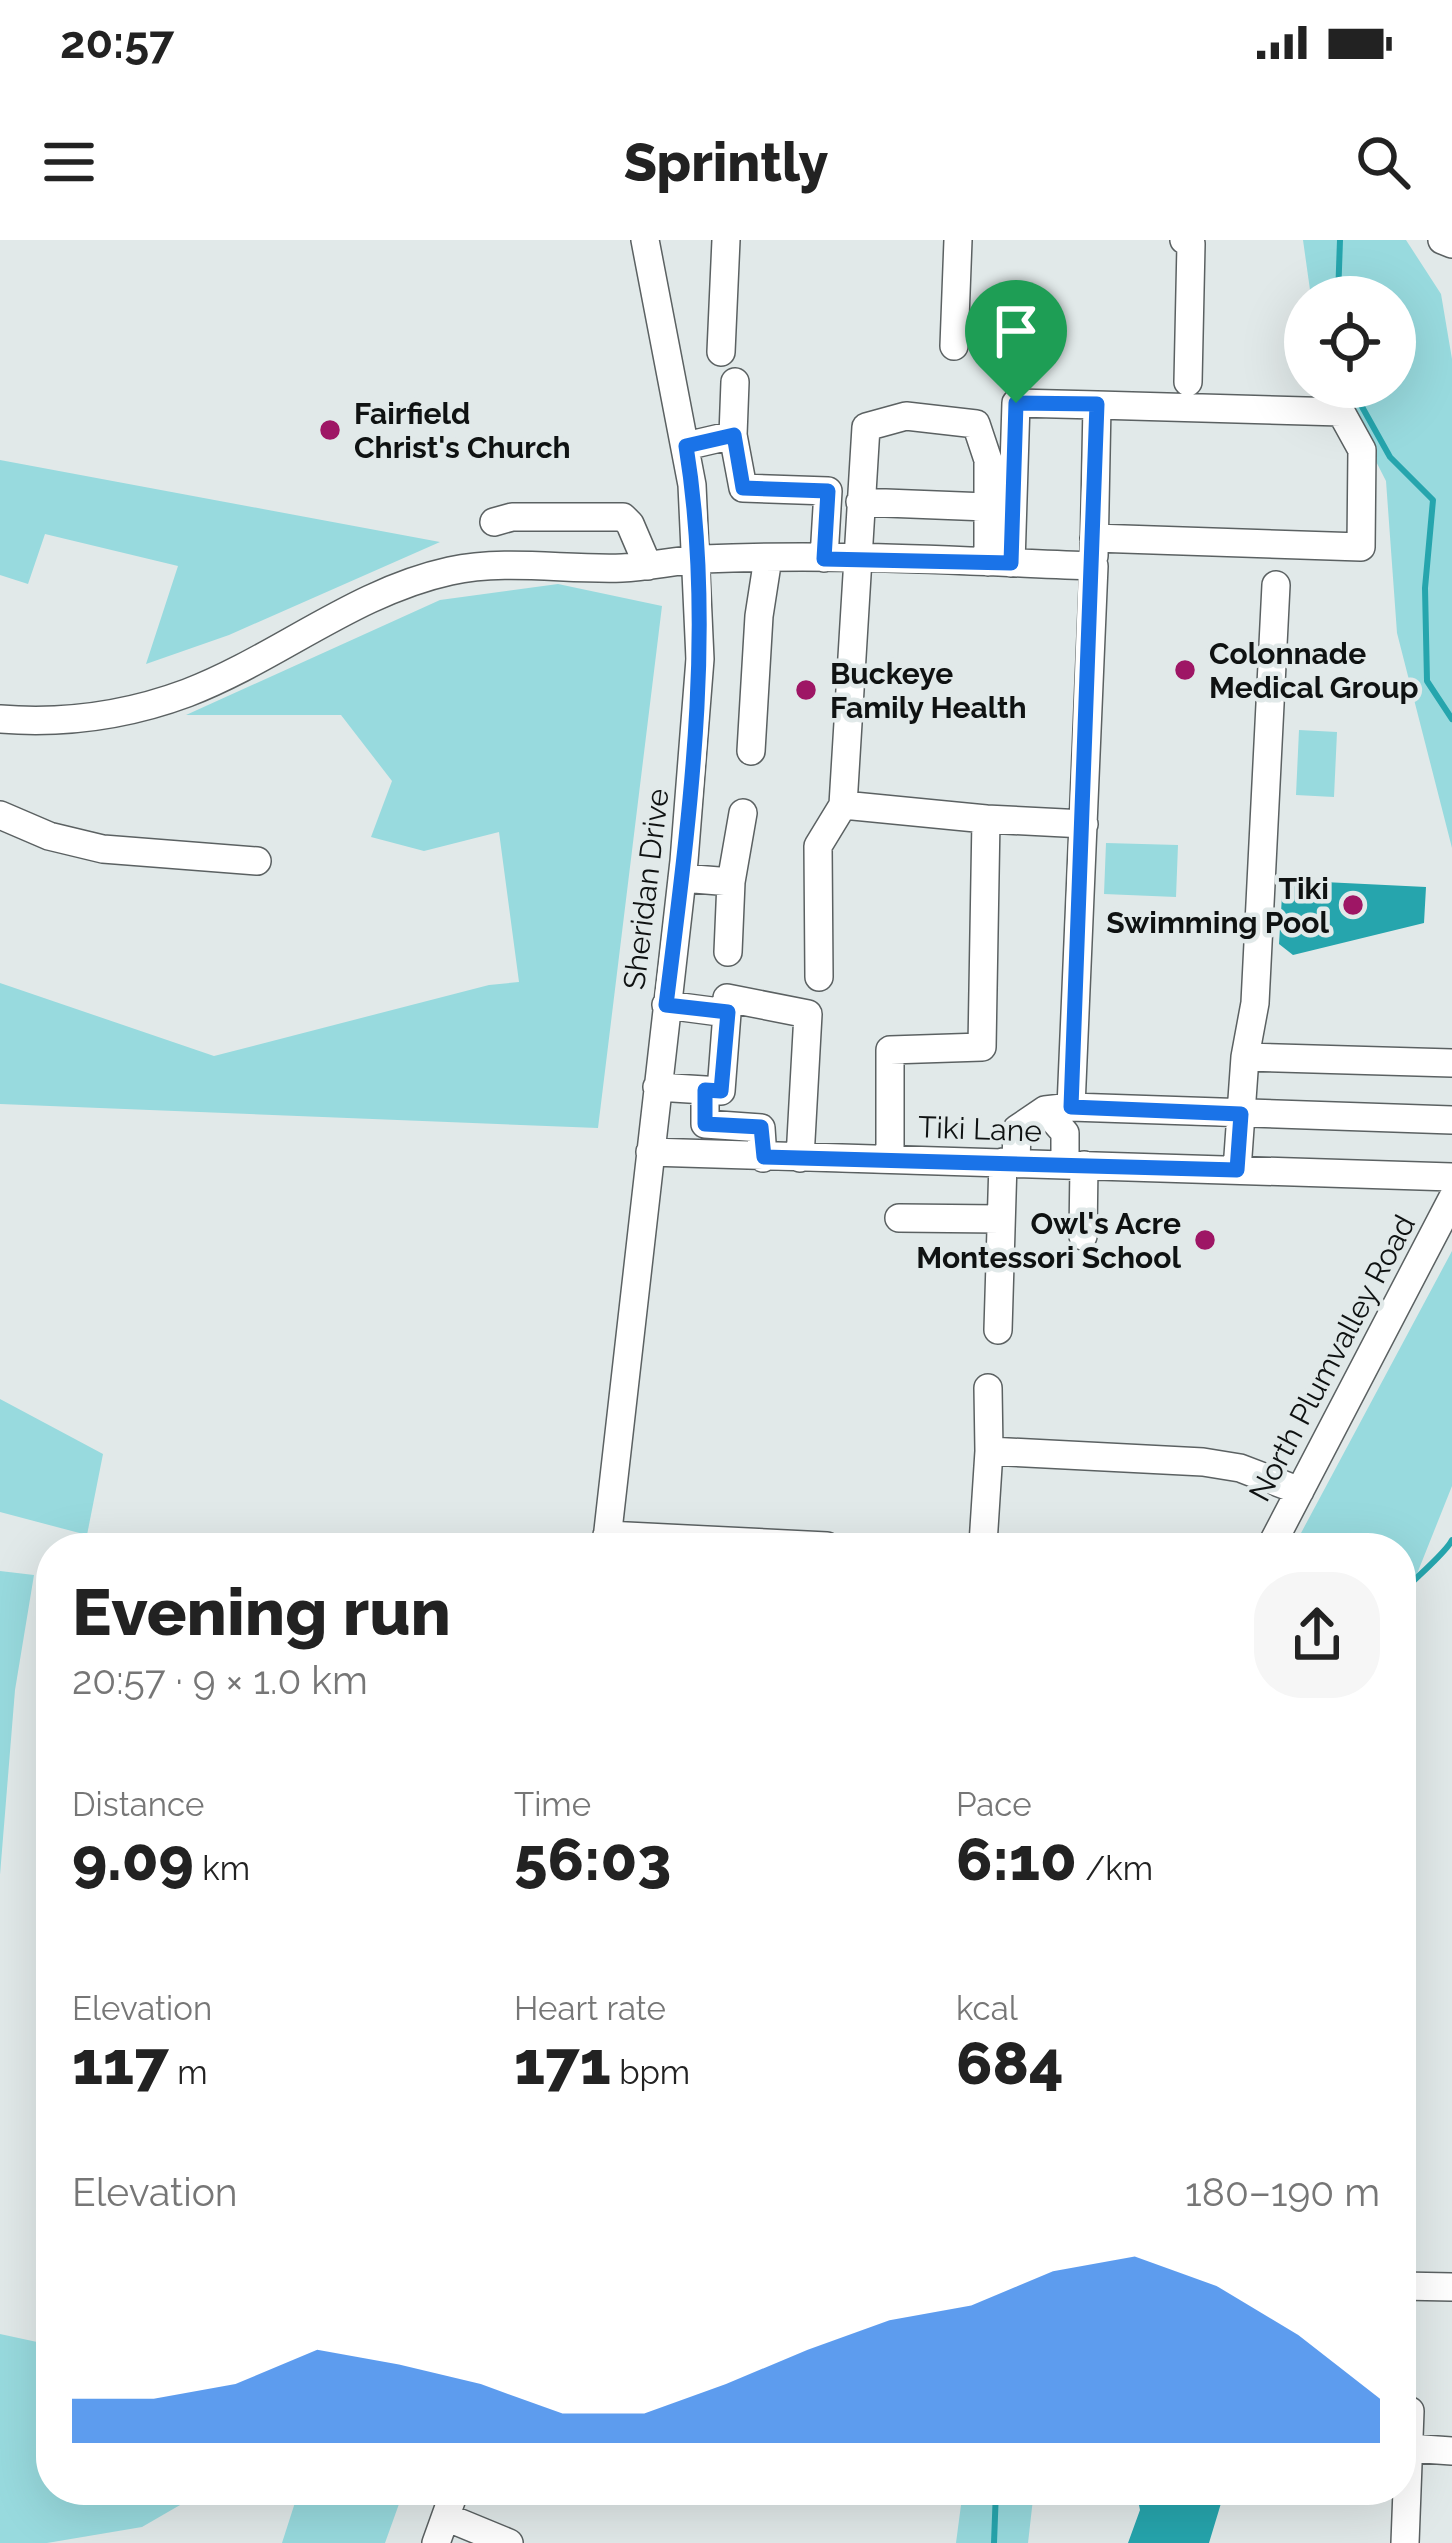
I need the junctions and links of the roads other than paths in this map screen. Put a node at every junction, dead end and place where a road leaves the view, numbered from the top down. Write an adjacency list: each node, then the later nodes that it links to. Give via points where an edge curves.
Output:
1 (726, 240): 8 (street)
2 (958, 240): 7 (street)
3 (1184, 240): 10 (street, via 1192,244)
4 (1442, 240): 6 (street)
5 (654, 243): 13 (street, Sheridan Drive)
6 (1452, 244)
7 (955, 346)
8 (721, 352)
9 (735, 382): 12 (street)
10 (1188, 382)
11 (1097, 404): 17 (street); 17 (street, via 1342,412 1362,450 1361,547); 22 (street, via 1016,403)
12 (734, 435): 13 (street); 20 (street, via 743,488 828,491)
13 (686, 446): 18 (street, Sheridan Drive)
14 (860, 502): 15 (street); 15 (street, via 866,427 906,416 976,424 988,460); 21 (street)
15 (987, 506): 22 (street)
16 (494, 522): 23 (street, via 623,517)
17 (1094, 552): 22 (street); 31 (street)
18 (698, 559): 19 (street); 23 (street); 33 (street, Sheridan Drive, via 696,732)
19 (768, 559): 20 (street); 26 (street)
20 (824, 559): 21 (street)
21 (856, 559): 22 (street); 27 (street)
22 (999, 562)
23 (648, 566): 25 (street, via 504,564 447,572 366,600 187,693 89,717)
24 (1276, 585): 39 (street, via 1255,1003)
25 (0, 719)
26 (751, 751)
27 (843, 805): 30 (street); 36 (street, via 818,846)
28 (743, 813): 34 (street)
29 (0, 815): 32 (street, via 103,849)
30 (986, 819): 31 (street); 49 (street, via 982,1047 890,1050)
31 (1084, 824): 43 (street)
32 (257, 861)
33 (682, 878): 34 (street); 37 (street, Sheridan Drive)
34 (731, 882): 35 (street)
35 (728, 952)
36 (819, 977)
37 (666, 1005): 38 (street); 41 (street, Sheridan Drive)
38 (728, 1012): 42 (street, via 721,1091); 48 (street, via 727,998 808,1014)
39 (1245, 1058): 40 (street); 44 (street)
40 (1452, 1063)
41 (657, 1087): 42 (street); 46 (street, Sheridan Drive)
42 (705, 1090): 47 (street, via 705,1124 761,1127)
43 (1058, 1108): 44 (street); 50 (street, via 1017,1130); 51 (street)
44 (1241, 1114): 45 (street); 52 (street)
45 (1452, 1120)
46 (650, 1152): 47 (street, Tiki Lane); 62 (street, Sheridan Drive)
47 (764, 1157): 48 (street, Tiki Lane)
48 (800, 1158): 49 (street, Tiki Lane)
49 (890, 1159): 50 (street, Tiki Lane)
50 (1010, 1162): 51 (street, Tiki Lane); 56 (street)
51 (1075, 1165): 52 (street, Tiki Lane); 57 (street)
52 (1237, 1170): 53 (street, Tiki Lane)
53 (1452, 1177)
54 (1452, 1198): 61 (street, North Plumvalley Road)
55 (899, 1218): 56 (street)
56 (1000, 1219): 58 (street)
57 (1083, 1236)
58 (998, 1330)
59 (988, 1388): 60 (street)
60 (989, 1451): 61 (street, via 1203,1462); 63 (street)
61 (1300, 1491): 64 (street, North Plumvalley Road)
62 (607, 1533)
63 (984, 1533)
64 (1278, 1533)
65 (1416, 2286): 66 (street)
66 (1452, 2287)
67 (1416, 2448): 68 (street)
68 (1452, 2451)
69 (1407, 2505): 72 (street)
70 (446, 2517): 71 (street)
71 (509, 2543)
72 (1405, 2543)

